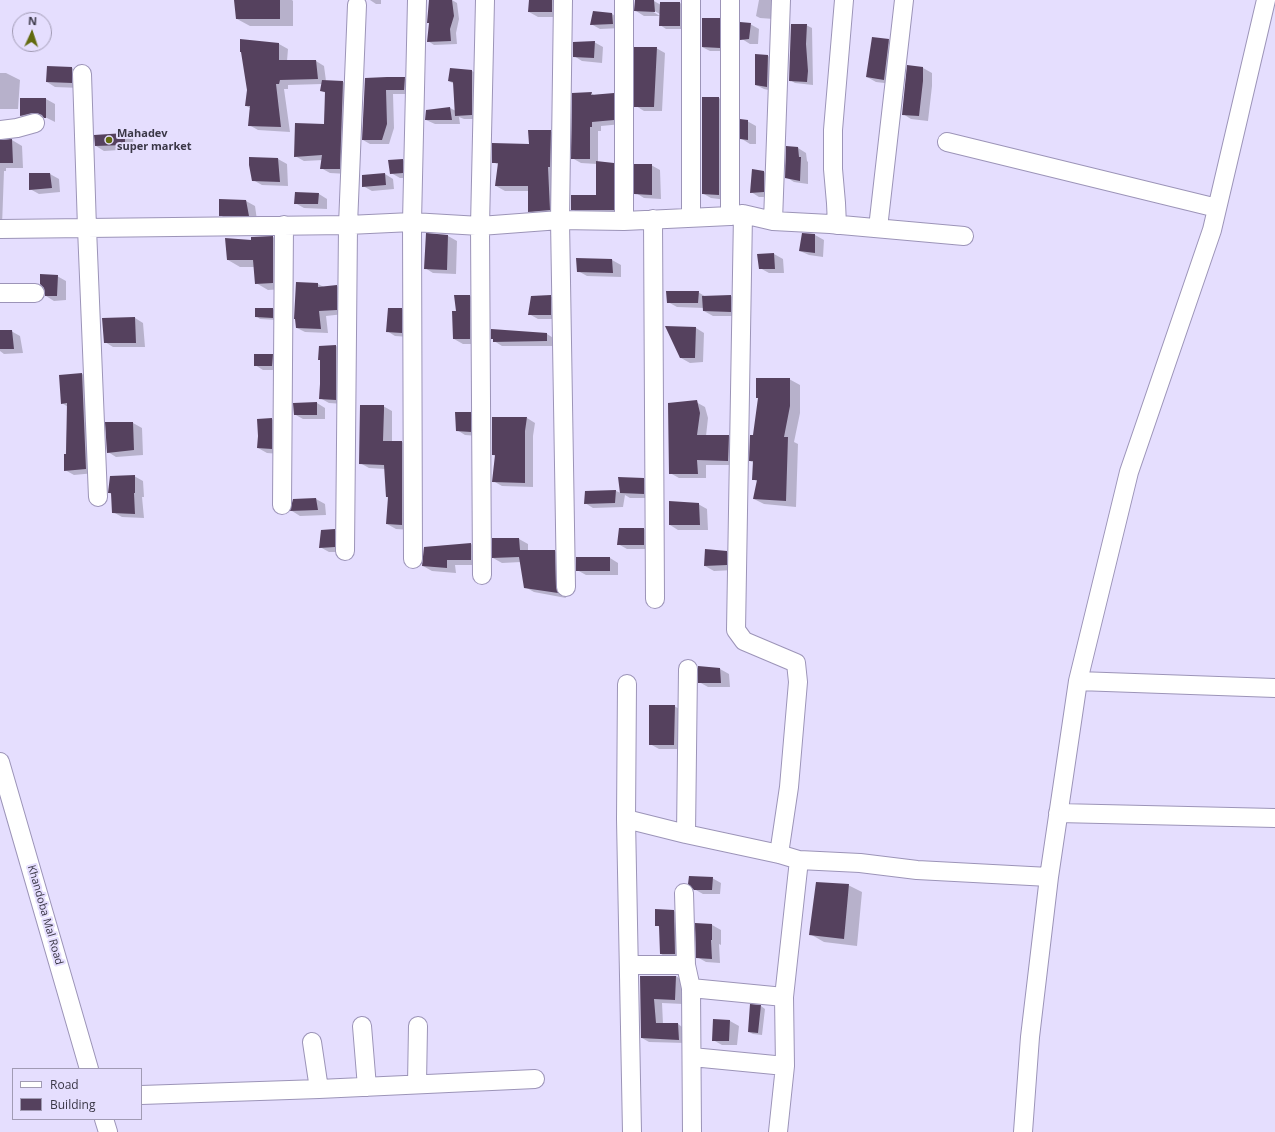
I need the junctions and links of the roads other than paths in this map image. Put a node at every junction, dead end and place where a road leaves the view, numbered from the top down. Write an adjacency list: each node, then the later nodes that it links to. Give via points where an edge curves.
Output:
1 (417, 0): 22 (street)
2 (485, 0): 27 (street)
3 (563, 0): 20 (street)
4 (624, 0): 21 (street)
5 (692, 0): 18 (street)
6 (730, 0): 17 (street)
7 (781, 0): 23 (street)
8 (844, 0): 26 (street, via 833,130)
9 (904, 0): 29 (street)
10 (1266, 0): 16 (street)
11 (357, 5): 25 (street)
12 (82, 74): 28 (street)
13 (35, 123): 14 (street)
14 (0, 130)
15 (947, 142): 16 (street)
16 (1217, 208): 42 (street, via 1212,230 1129,472)
17 (736, 215): 18 (street); 23 (street); 50 (street, via 736,630 744,641 796,663 798,682 789,787)
18 (691, 218): 19 (street)
19 (653, 219): 21 (street); 40 (street)
20 (560, 220): 21 (street); 27 (street); 39 (street)
21 (624, 221)
22 (412, 222): 25 (street); 27 (street); 37 (street)
23 (773, 222): 26 (street)
24 (284, 225): 25 (street); 28 (street); 35 (street)
25 (348, 225): 36 (street)
26 (836, 225): 29 (street)
27 (480, 226): 38 (street)
28 (87, 228): 30 (street); 34 (street)
29 (878, 228): 31 (street)
30 (0, 229)
31 (964, 236)
32 (0, 293): 33 (street)
33 (35, 293)
34 (98, 497)
35 (282, 505)
36 (345, 552)
37 (413, 559)
38 (482, 575)
39 (566, 588)
40 (655, 599)
41 (688, 669): 49 (street)
42 (1078, 681): 44 (street); 46 (street)
43 (627, 684): 48 (street)
44 (1275, 688)
45 (0, 762): 63 (street, Khandoba Mal Road)
46 (1058, 813): 47 (street); 52 (street)
47 (1275, 818)
48 (626, 820): 49 (street); 54 (street)
49 (686, 834): 50 (street)
50 (778, 854): 51 (street)
51 (799, 860): 52 (street, via 860,863 924,871); 57 (street)
52 (1049, 877): 74 (street, via 1030,1037)
53 (684, 894): 55 (street)
54 (629, 965): 55 (street); 71 (street)
55 (686, 965): 56 (street)
56 (691, 988): 57 (street); 61 (street)
57 (784, 997): 62 (street)
58 (362, 1026): 66 (street)
59 (418, 1026): 65 (street)
60 (312, 1042): 67 (street)
61 (692, 1057): 62 (street); 72 (street)
62 (785, 1066): 73 (street)
63 (89, 1068)
64 (535, 1079): 65 (street)
65 (416, 1084): 66 (street)
66 (367, 1087): 67 (street)
67 (319, 1089): 68 (street)
68 (142, 1095)
69 (104, 1120): 70 (street)
70 (108, 1132)
71 (632, 1132)
72 (692, 1132)
73 (778, 1132)
74 (1023, 1132)

